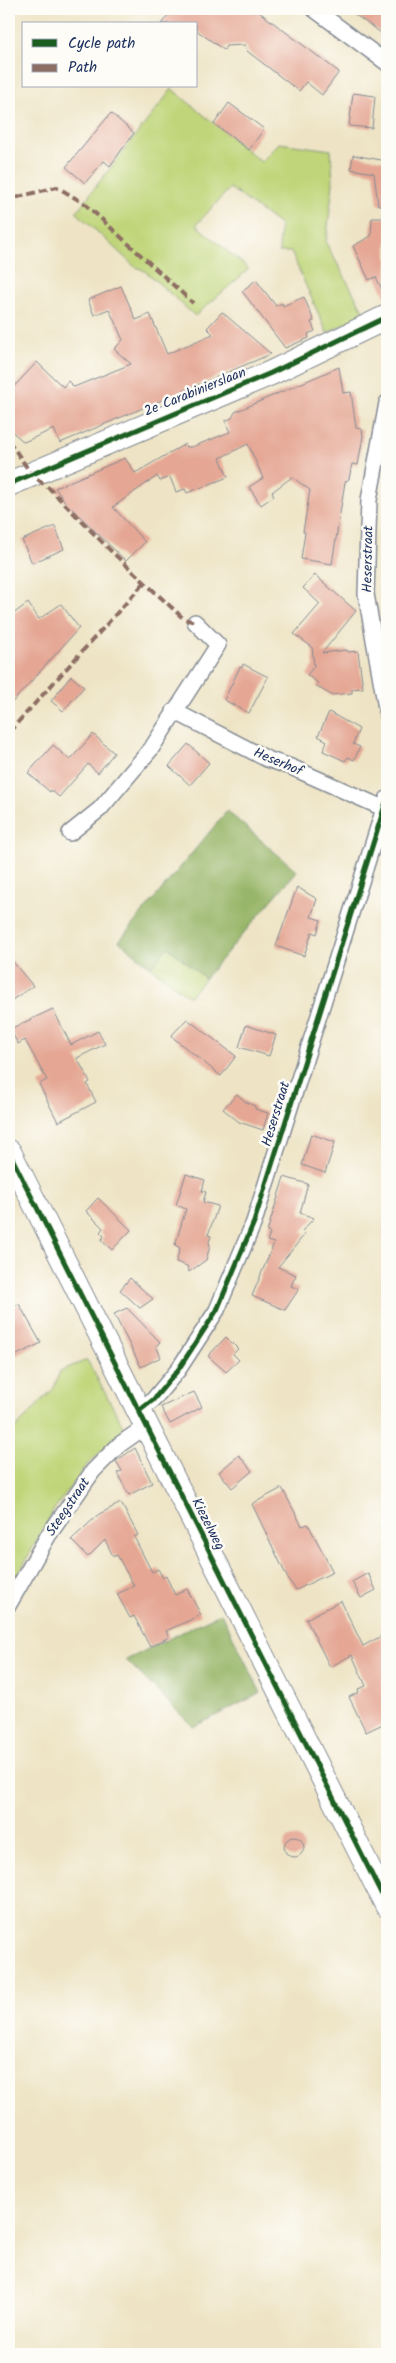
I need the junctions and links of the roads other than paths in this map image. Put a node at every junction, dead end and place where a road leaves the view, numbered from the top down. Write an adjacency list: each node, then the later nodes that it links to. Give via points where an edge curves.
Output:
1 (314, 9): 2 (street)
2 (387, 64)
3 (387, 317): 5 (main road, 2e Carabinierslaan, via 271,373)
4 (387, 403): 8 (street, Heserstraat, via 369,500 366,594)
5 (9, 484)
6 (195, 622): 7 (street, via 218,644)
7 (174, 711): 9 (street, Heserhof, via 267,759); 10 (street, via 160,736 100,809)
8 (387, 714)
9 (386, 804): 12 (street, Heserstraat, via 254,1222 217,1310)
10 (70, 833)
11 (9, 1152): 12 (main road, Kiezelweg)
12 (142, 1418): 13 (street, Steegstraat, via 93,1470 48,1536); 14 (main road, Kiezelweg)
13 (9, 1604)
14 (387, 1905)

